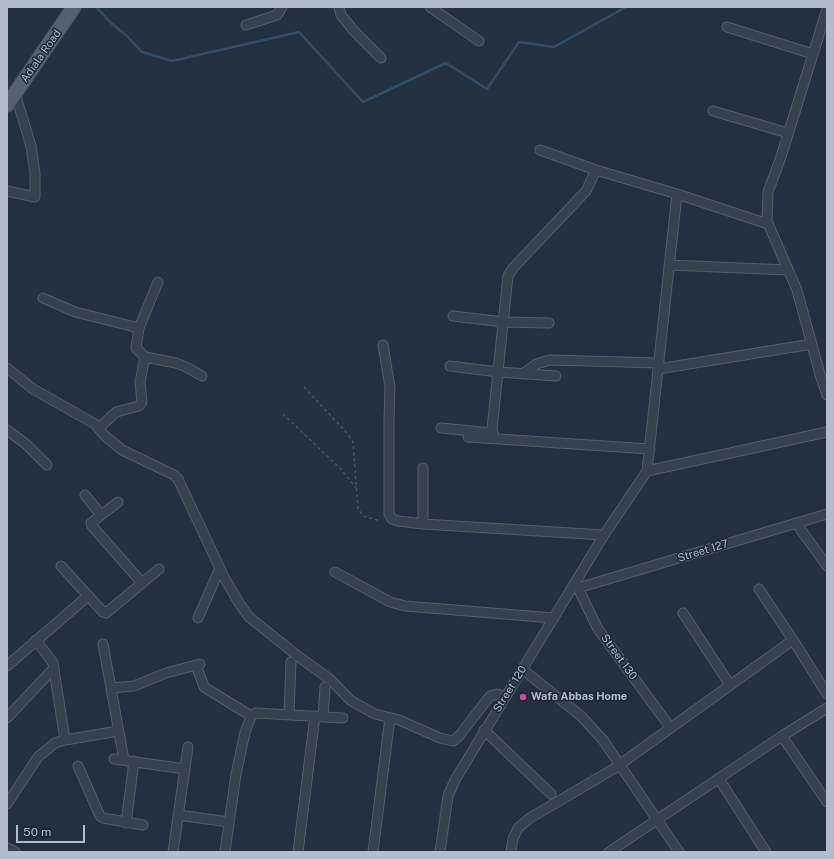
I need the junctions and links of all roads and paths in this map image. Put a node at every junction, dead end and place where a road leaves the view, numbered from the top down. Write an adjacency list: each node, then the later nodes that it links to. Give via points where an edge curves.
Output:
1 (63, 7): 12 (main road, Adiala Road)
2 (74, 7): 12 (main road, Adiala Road)
3 (282, 7): 7 (street, via 277,14)
4 (339, 7): 11 (street, via 341,15 354,31)
5 (430, 7): 9 (street)
6 (827, 8): 10 (street)
7 (246, 25)
8 (727, 27): 10 (street)
9 (479, 41)
10 (813, 54): 14 (street)
11 (381, 58)
12 (10, 95): 17 (street, via 31,146 35,197)
13 (712, 111): 14 (street)
14 (788, 133): 19 (street, via 768,192)
15 (540, 150): 16 (street)
16 (596, 170): 18 (street); 25 (street, via 586,191 508,276)
17 (7, 191)
18 (677, 194): 19 (street); 20 (street)
19 (768, 224): 21 (street)
20 (669, 265): 21 (street); 33 (street)
21 (788, 270): 28 (street, via 797,290)
22 (158, 282): 27 (street)
23 (43, 298): 27 (street, via 76,312)
24 (453, 316): 25 (street)
25 (503, 322): 26 (street); 36 (street)
26 (549, 323)
27 (139, 328): 30 (street, via 136,348)
28 (812, 344): 33 (street); 35 (street)
29 (383, 345): 59 (street, via 390,387 389,514)
30 (145, 357): 38 (street, via 176,363); 43 (street, via 140,382 142,402 139,406 116,412)
31 (827, 364): 35 (street)
32 (450, 366): 36 (street)
33 (658, 366): 37 (street, via 550,360 536,364); 50 (street)
34 (7, 368): 43 (street, via 33,389 66,406)
35 (818, 368): 41 (street)
36 (498, 372): 37 (street); 47 (street)
37 (523, 374): 39 (street)
38 (202, 376)
39 (556, 376)
40 (304, 386): 54 (path, via 353,442)
41 (827, 395)
42 (283, 414): 54 (path, via 341,469)
43 (99, 428): 65 (street, via 122,450 178,479)
44 (441, 428): 47 (street)
45 (7, 430): 51 (street)
46 (827, 432): 53 (street)
47 (493, 433): 49 (street)
48 (468, 437): 49 (street)
49 (503, 440): 50 (street)
50 (650, 449): 53 (street)
51 (47, 465)
52 (423, 468): 61 (street)
53 (647, 471): 62 (street, Street 120)
54 (356, 489): 59 (path, via 358,509 363,516 377,520)
55 (85, 495): 58 (street)
56 (118, 502): 58 (street)
57 (827, 514): 60 (street, Street 127)
58 (101, 515): 68 (street, via 91,523 92,526)
59 (392, 519): 61 (street, via 398,522)
60 (796, 523): 64 (street); 69 (street, Street 127)
61 (423, 524): 62 (street)
62 (604, 535): 69 (street, Street 120)
63 (61, 566): 71 (street)
64 (827, 566)
65 (220, 568): 73 (street); 93 (street, via 239,604 263,629 332,680 350,700 375,714)
66 (159, 570): 68 (street)
67 (335, 572): 74 (street, via 390,602 405,606)
68 (142, 583): 71 (street, via 106,613)
69 (577, 586): 74 (street, Street 120); 94 (street, Street 130, via 598,629)
70 (759, 589): 76 (street)
71 (88, 596): 75 (street)
72 (683, 613): 82 (street)
73 (198, 618)
74 (554, 618): 81 (street, Street 120)
75 (36, 640): 79 (street); 80 (street)
76 (793, 640): 82 (street); 85 (street)
77 (103, 644): 84 (street)
78 (291, 662): 88 (street)
79 (7, 666)
80 (54, 668): 91 (street); 98 (street)
81 (522, 669): 86 (street, Street 120); 101 (street, via 581,716 603,740)
82 (730, 685): 94 (street)
83 (325, 686): 90 (street)
84 (110, 688): 89 (street, via 134,686 198,665 204,687); 96 (street)
85 (827, 694)
86 (504, 697): 93 (street, via 498,694 490,696 453,741); 95 (street, Street 120)
87 (827, 708): 97 (street)
88 (289, 715): 89 (street, via 256,713); 90 (street)
89 (250, 716): 110 (street, via 236,774)
90 (319, 717): 92 (street); 117 (street)
91 (7, 718)
92 (343, 718)
93 (390, 718): 118 (street)
94 (670, 727): 101 (street)
95 (484, 730): 105 (street); 119 (street, Street 120, via 448,796)
96 (118, 731): 98 (street); 100 (street, via 119,759)
97 (782, 736): 104 (street); 106 (street)
98 (65, 740): 107 (street, via 55,743 38,757)
99 (188, 747): 103 (street)
100 (134, 762): 103 (street); 111 (street)
101 (619, 764): 109 (street); 120 (street, via 530,818 518,828)
102 (78, 766): 111 (street, via 100,816)
103 (185, 769): 108 (street)
104 (719, 779): 109 (street); 123 (street)
105 (551, 794)
106 (827, 802)
107 (7, 804)
108 (178, 815): 110 (street); 115 (street)
109 (657, 820): 121 (street); 122 (street)
110 (229, 822): 116 (street)
111 (126, 823): 112 (street)
112 (143, 825)
113 (7, 848): 114 (street)
114 (15, 852)
115 (173, 852)
116 (225, 852)
117 (298, 852)
118 (373, 852)
119 (440, 852)
120 (511, 852)
121 (609, 852)
122 (679, 852)
123 (766, 852)

